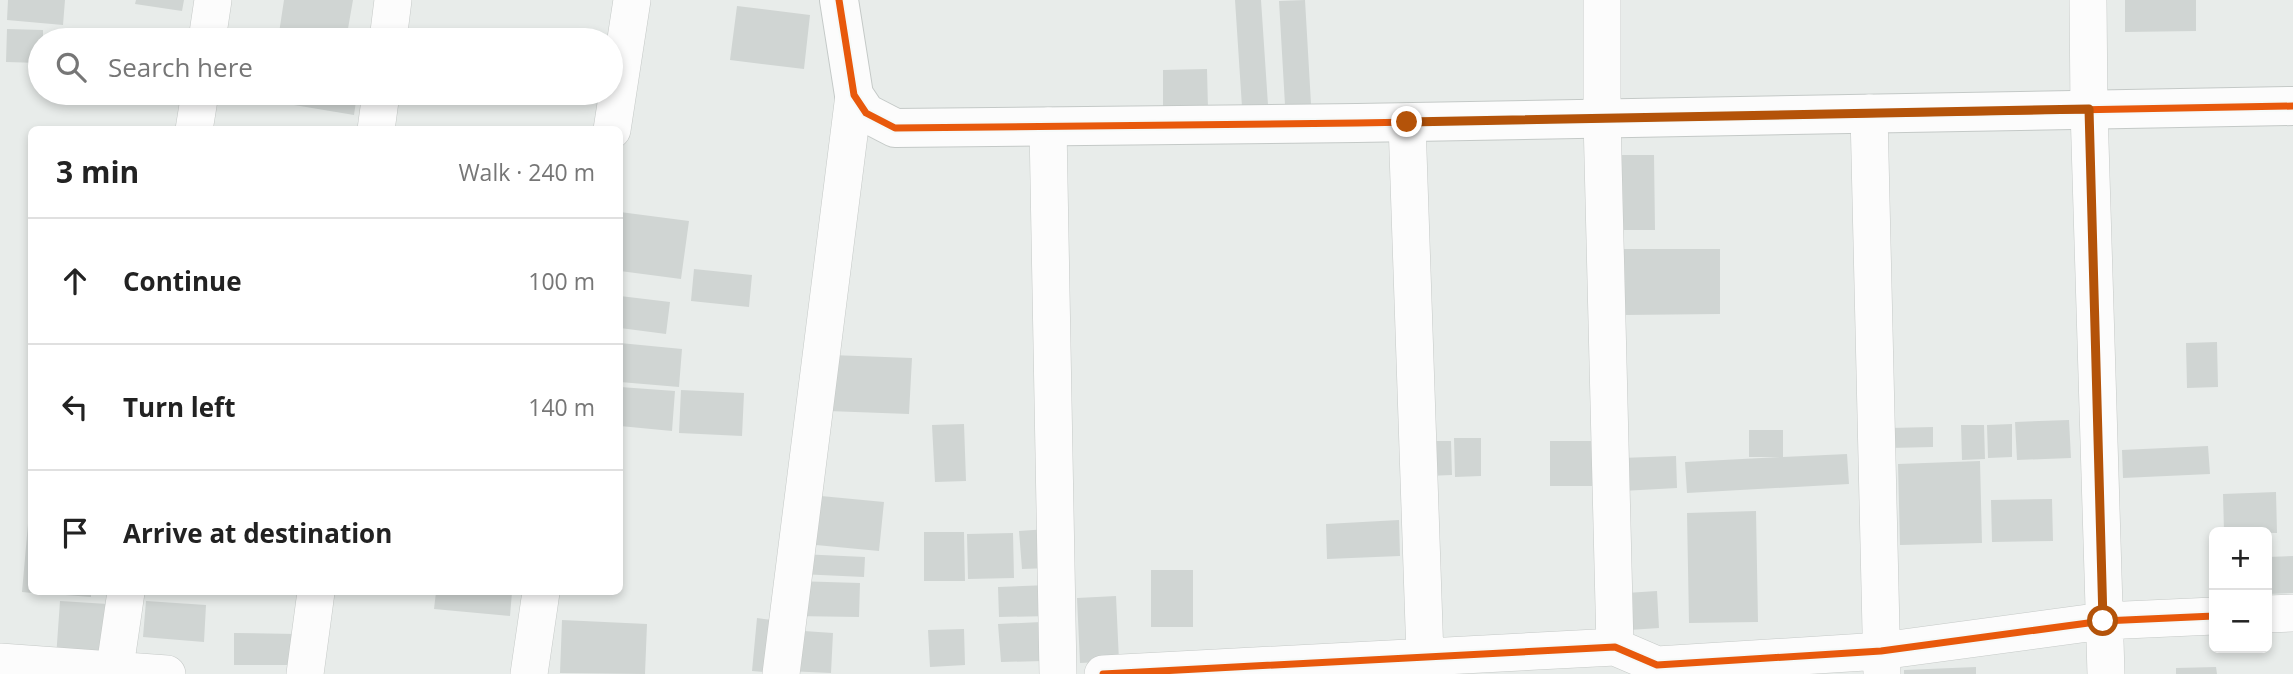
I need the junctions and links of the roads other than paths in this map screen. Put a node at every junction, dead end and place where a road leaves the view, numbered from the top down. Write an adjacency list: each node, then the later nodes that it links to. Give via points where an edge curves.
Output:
1 (213, 0): 7 (street)
2 (393, 0): 8 (street)
3 (632, 0): 9 (street)
4 (839, 0): 10 (street)
5 (1602, 0): 17 (street)
6 (2088, 0): 15 (street)
7 (209, 28)
8 (390, 28)
9 (623, 58)
10 (854, 95): 22 (street, via 866,113 895,128); 40 (street)
11 (198, 105): 19 (street)
12 (379, 105): 20 (street)
13 (616, 105): 21 (street)
14 (2293, 106): 15 (street)
15 (2089, 109): 16 (street); 29 (street)
16 (1869, 113): 17 (street); 33 (street)
17 (1602, 118): 18 (street); 30 (street)
18 (1407, 122): 22 (street); 31 (street)
19 (195, 126)
20 (377, 126)
21 (613, 126)
22 (1048, 126): 41 (street)
23 (126, 595): 36 (street)
24 (316, 595): 38 (street)
25 (541, 595): 39 (street)
26 (2293, 613): 27 (street)
27 (2272, 614)
28 (2209, 616): 29 (street)
29 (2103, 621): 33 (street); 43 (street)
30 (1615, 647): 31 (street); 34 (street)
31 (1425, 657): 35 (street)
32 (0, 662): 36 (street)
33 (1882, 663): 34 (street)
34 (1658, 669)
35 (1209, 671): 42 (street)
36 (114, 672): 37 (street)
37 (167, 674)
38 (305, 674)
39 (529, 674)
40 (781, 674)
41 (1058, 674)
42 (1103, 674)
43 (2106, 674)

